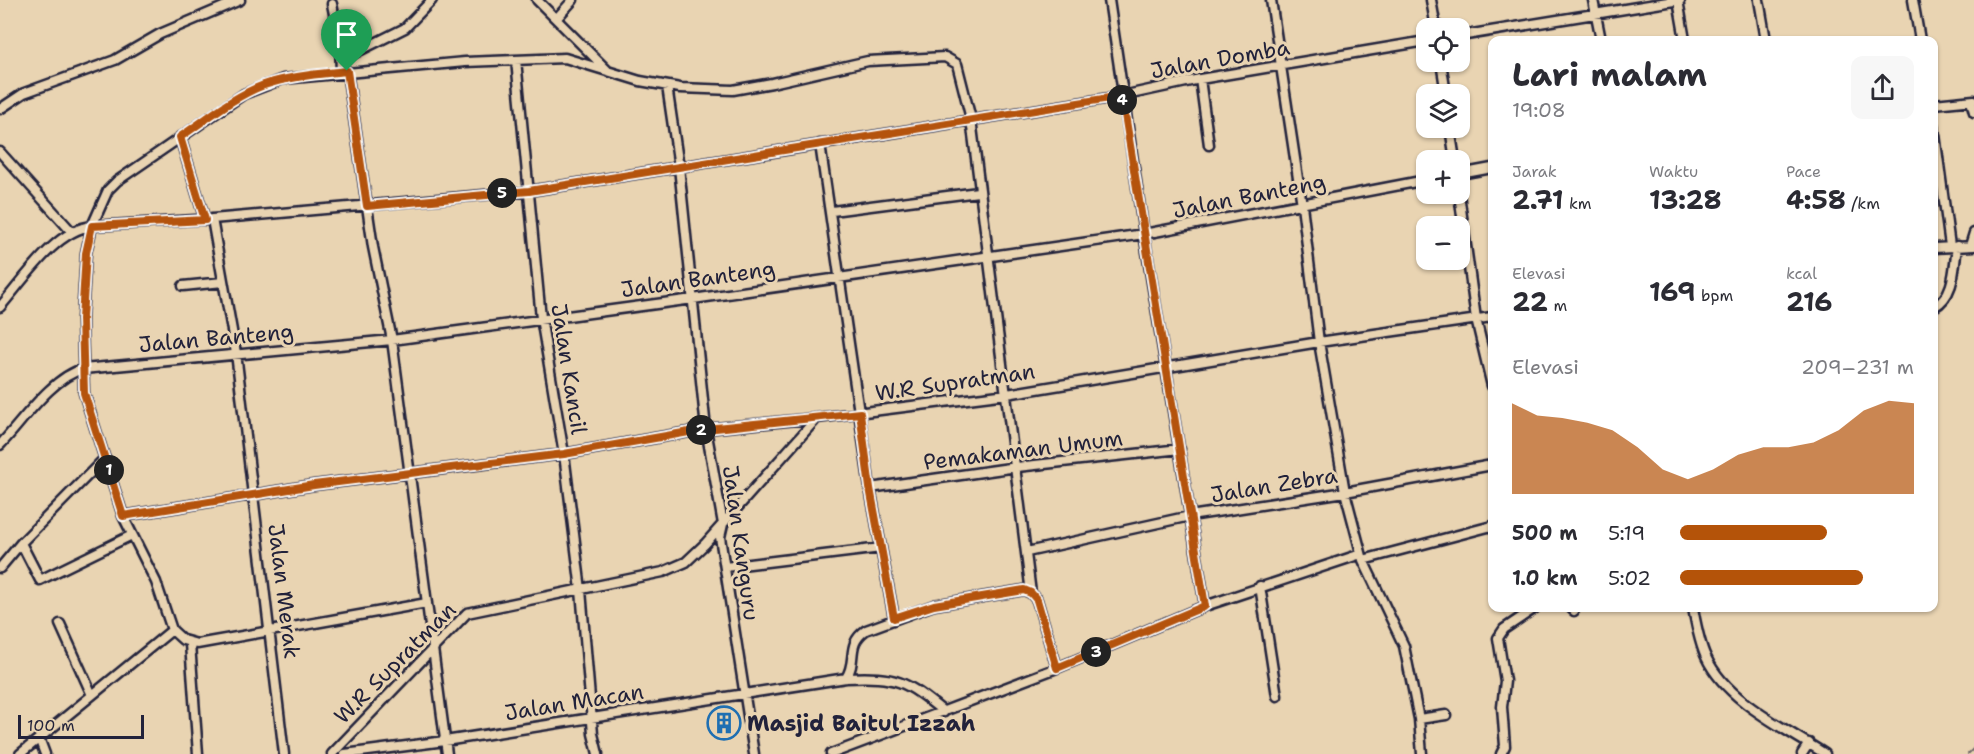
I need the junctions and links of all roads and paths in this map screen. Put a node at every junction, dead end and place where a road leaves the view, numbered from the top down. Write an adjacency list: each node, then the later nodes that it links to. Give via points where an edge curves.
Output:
1 (240, 0): 32 (street, via 160,34 115,60 31,89)
2 (432, 0): 22 (street, via 405,28)
3 (537, 0): 14 (street)
4 (573, 0): 14 (street)
5 (1110, 0): 29 (street)
6 (1271, 0): 24 (street)
7 (1431, 0): 15 (street)
8 (1593, 0): 13 (street)
9 (1678, 0): 13 (street); 18 (street)
10 (1759, 0): 19 (street)
11 (1913, 0): 20 (street)
12 (332, 4): 22 (street)
13 (1596, 13): 16 (street); 17 (street)
14 (556, 18): 26 (street)
15 (1434, 18)
16 (1470, 34)
17 (1600, 36)
18 (1684, 36)
19 (1765, 36)
20 (1919, 36)
21 (1416, 43): 24 (street, Jalan Domba)
22 (341, 60): 25 (street)
23 (516, 60): 25 (street); 26 (street, via 565,58); 44 (street, Jalan Kancil)
24 (1280, 66): 27 (street, Jalan Domba); 47 (street)
25 (344, 72): 35 (street, via 263,85); 48 (street)
26 (610, 73): 28 (street)
27 (1200, 79): 29 (street, Jalan Domba); 37 (street)
28 (667, 86): 34 (street, via 741,89 868,61 945,57 957,64); 40 (street, Jalan Kanguru)
29 (1122, 96): 34 (street, Jalan Domba); 54 (street)
30 (1973, 100): 31 (street); 33 (street)
31 (1938, 104)
32 (0, 109)
33 (1974, 112)
34 (971, 119): 36 (street, Jalan Domba); 45 (street)
35 (180, 137): 50 (street, Jalan Merak); 51 (street, via 108,190)
36 (820, 144): 40 (street, Jalan Domba); 49 (street)
37 (1209, 145)
38 (0, 152): 52 (street)
39 (1938, 152): 55 (street)
40 (679, 167): 44 (street, Jalan Domba); 62 (street, Jalan Kanguru)
41 (1488, 169): 42 (street)
42 (1470, 172)
43 (1416, 182): 47 (street, Jalan Banteng)
44 (529, 191): 48 (street, Jalan Domba); 65 (street, Jalan Kancil)
45 (978, 192): 49 (street); 58 (street)
46 (1461, 204): 67 (street)
47 (1302, 205): 54 (street, Jalan Banteng); 69 (street)
48 (367, 206): 50 (street, Jalan Domba); 68 (street)
49 (832, 211): 59 (street)
50 (209, 219): 51 (street, Jalan Domba); 60 (street, Jalan Merak)
51 (92, 226): 52 (street, Jalan Domba); 72 (street, via 86,253)
52 (71, 231): 64 (street)
53 (1974, 233): 56 (street)
54 (1144, 234): 58 (street, Jalan Banteng); 71 (street)
55 (1953, 246): 56 (street); 57 (street); 63 (street, via 1949,292)
56 (1972, 246)
57 (1938, 248)
58 (988, 256): 59 (street, Jalan Banteng); 74 (street)
59 (842, 277): 62 (street, Jalan Banteng); 75 (street)
60 (224, 282): 61 (street); 70 (street, Jalan Merak)
61 (183, 286)
62 (693, 299): 65 (street, Jalan Banteng); 77 (street, Jalan Kanguru)
63 (1938, 305)
64 (0, 307)
65 (541, 318): 68 (street, Jalan Banteng); 80 (street, Jalan Kancil)
66 (1488, 318): 67 (street, W.R Supratman)
67 (1476, 320): 69 (street, W.R Supratman); 73 (street)
68 (392, 340): 70 (street, Jalan Banteng); 84 (street)
69 (1318, 342): 71 (street, W.R Supratman); 86 (street)
70 (236, 353): 72 (street, Jalan Banteng); 87 (street, Jalan Merak)
71 (1165, 367): 74 (street, W.R Supratman); 79 (street)
72 (83, 369): 78 (street, Jalan Banteng, via 54,386); 81 (street, via 87,406)
73 (1488, 370)
74 (1007, 394): 75 (street, W.R Supratman); 83 (street)
75 (860, 413): 76 (street, W.R Supratman); 85 (street)
76 (817, 418): 77 (street); 90 (street, W.R Supratman)
77 (706, 429): 80 (street); 90 (street, Jalan Kanguru)
78 (0, 445)
79 (1180, 449): 83 (street, Pemakaman Umum); 89 (street)
80 (564, 454): 84 (street); 100 (street, Jalan Kancil)
81 (105, 458): 88 (street); 93 (street)
82 (1488, 466): 86 (street, Jalan Zebra)
83 (1017, 467): 85 (street, Pemakaman Umum); 95 (street)
84 (410, 474): 87 (street); 102 (street)
85 (870, 488): 94 (street)
86 (1345, 492): 89 (street, Jalan Zebra); 96 (street)
87 (254, 495): 88 (street); 109 (street, Jalan Merak)
88 (123, 516): 92 (street)
89 (1190, 516): 95 (street, Jalan Zebra); 103 (street)
90 (723, 524): 97 (street, Jalan Kanguru, via 720,537); 100 (street, W.R Supratman, via 696,554 676,568)
91 (1488, 527): 96 (street)
92 (132, 535): 93 (street, via 40,580); 108 (street, via 156,582)
93 (21, 543): 98 (street)
94 (881, 548): 97 (street); 106 (street)
95 (1027, 552): 101 (street)
96 (1362, 557): 99 (street); 120 (street, via 1404,646)
97 (725, 567): 114 (street, Jalan Kanguru)
98 (0, 568)
99 (1260, 586): 103 (street); 116 (street)
100 (581, 590): 111 (street, W.R Supratman, via 467,613); 119 (street, Jalan Kancil)
101 (1031, 593): 106 (street, via 1005,591 934,605); 112 (street, via 1037,600)
102 (428, 603): 109 (street); 111 (street)
103 (1205, 606): 112 (street)
104 (1529, 612): 136 (street, via 1504,629 1498,638 1505,681)
105 (1694, 612): 123 (street, via 1707,658 1720,677 1751,706)
106 (894, 618): 113 (street, via 858,636)
107 (60, 624): 115 (street)
108 (172, 630): 110 (street); 115 (street)
109 (271, 631): 110 (street); 128 (street, Jalan Merak)
110 (190, 644): 127 (street)
111 (434, 646): 122 (street); 129 (street, W.R Supratman)
112 (1057, 668): 117 (street)
113 (846, 678): 114 (street, Jalan Macan); 117 (street, Jalan Macan, via 880,676 909,684)
114 (745, 693): 119 (street, Jalan Macan); 133 (street, Jalan Kanguru)
115 (92, 695): 121 (street)
116 (1277, 696)
117 (944, 712): 134 (street)
118 (1446, 715): 120 (street)
119 (592, 718): 122 (street, Jalan Macan); 132 (street, Jalan Kancil)
120 (1419, 718): 135 (street)
121 (39, 738): 125 (street); 126 (street)
122 (446, 741): 124 (street, Jalan Macan); 131 (street)
123 (1809, 743): 137 (street); 138 (street)
124 (362, 753): 130 (street, Jalan Macan)
125 (20, 754)
126 (45, 754)
127 (198, 754)
128 (284, 754)
129 (332, 754)
130 (345, 754)
131 (447, 754)
132 (597, 754)
133 (754, 754)
134 (831, 754)
135 (1422, 754)
136 (1502, 754)
137 (1802, 754)
138 (1825, 754)

